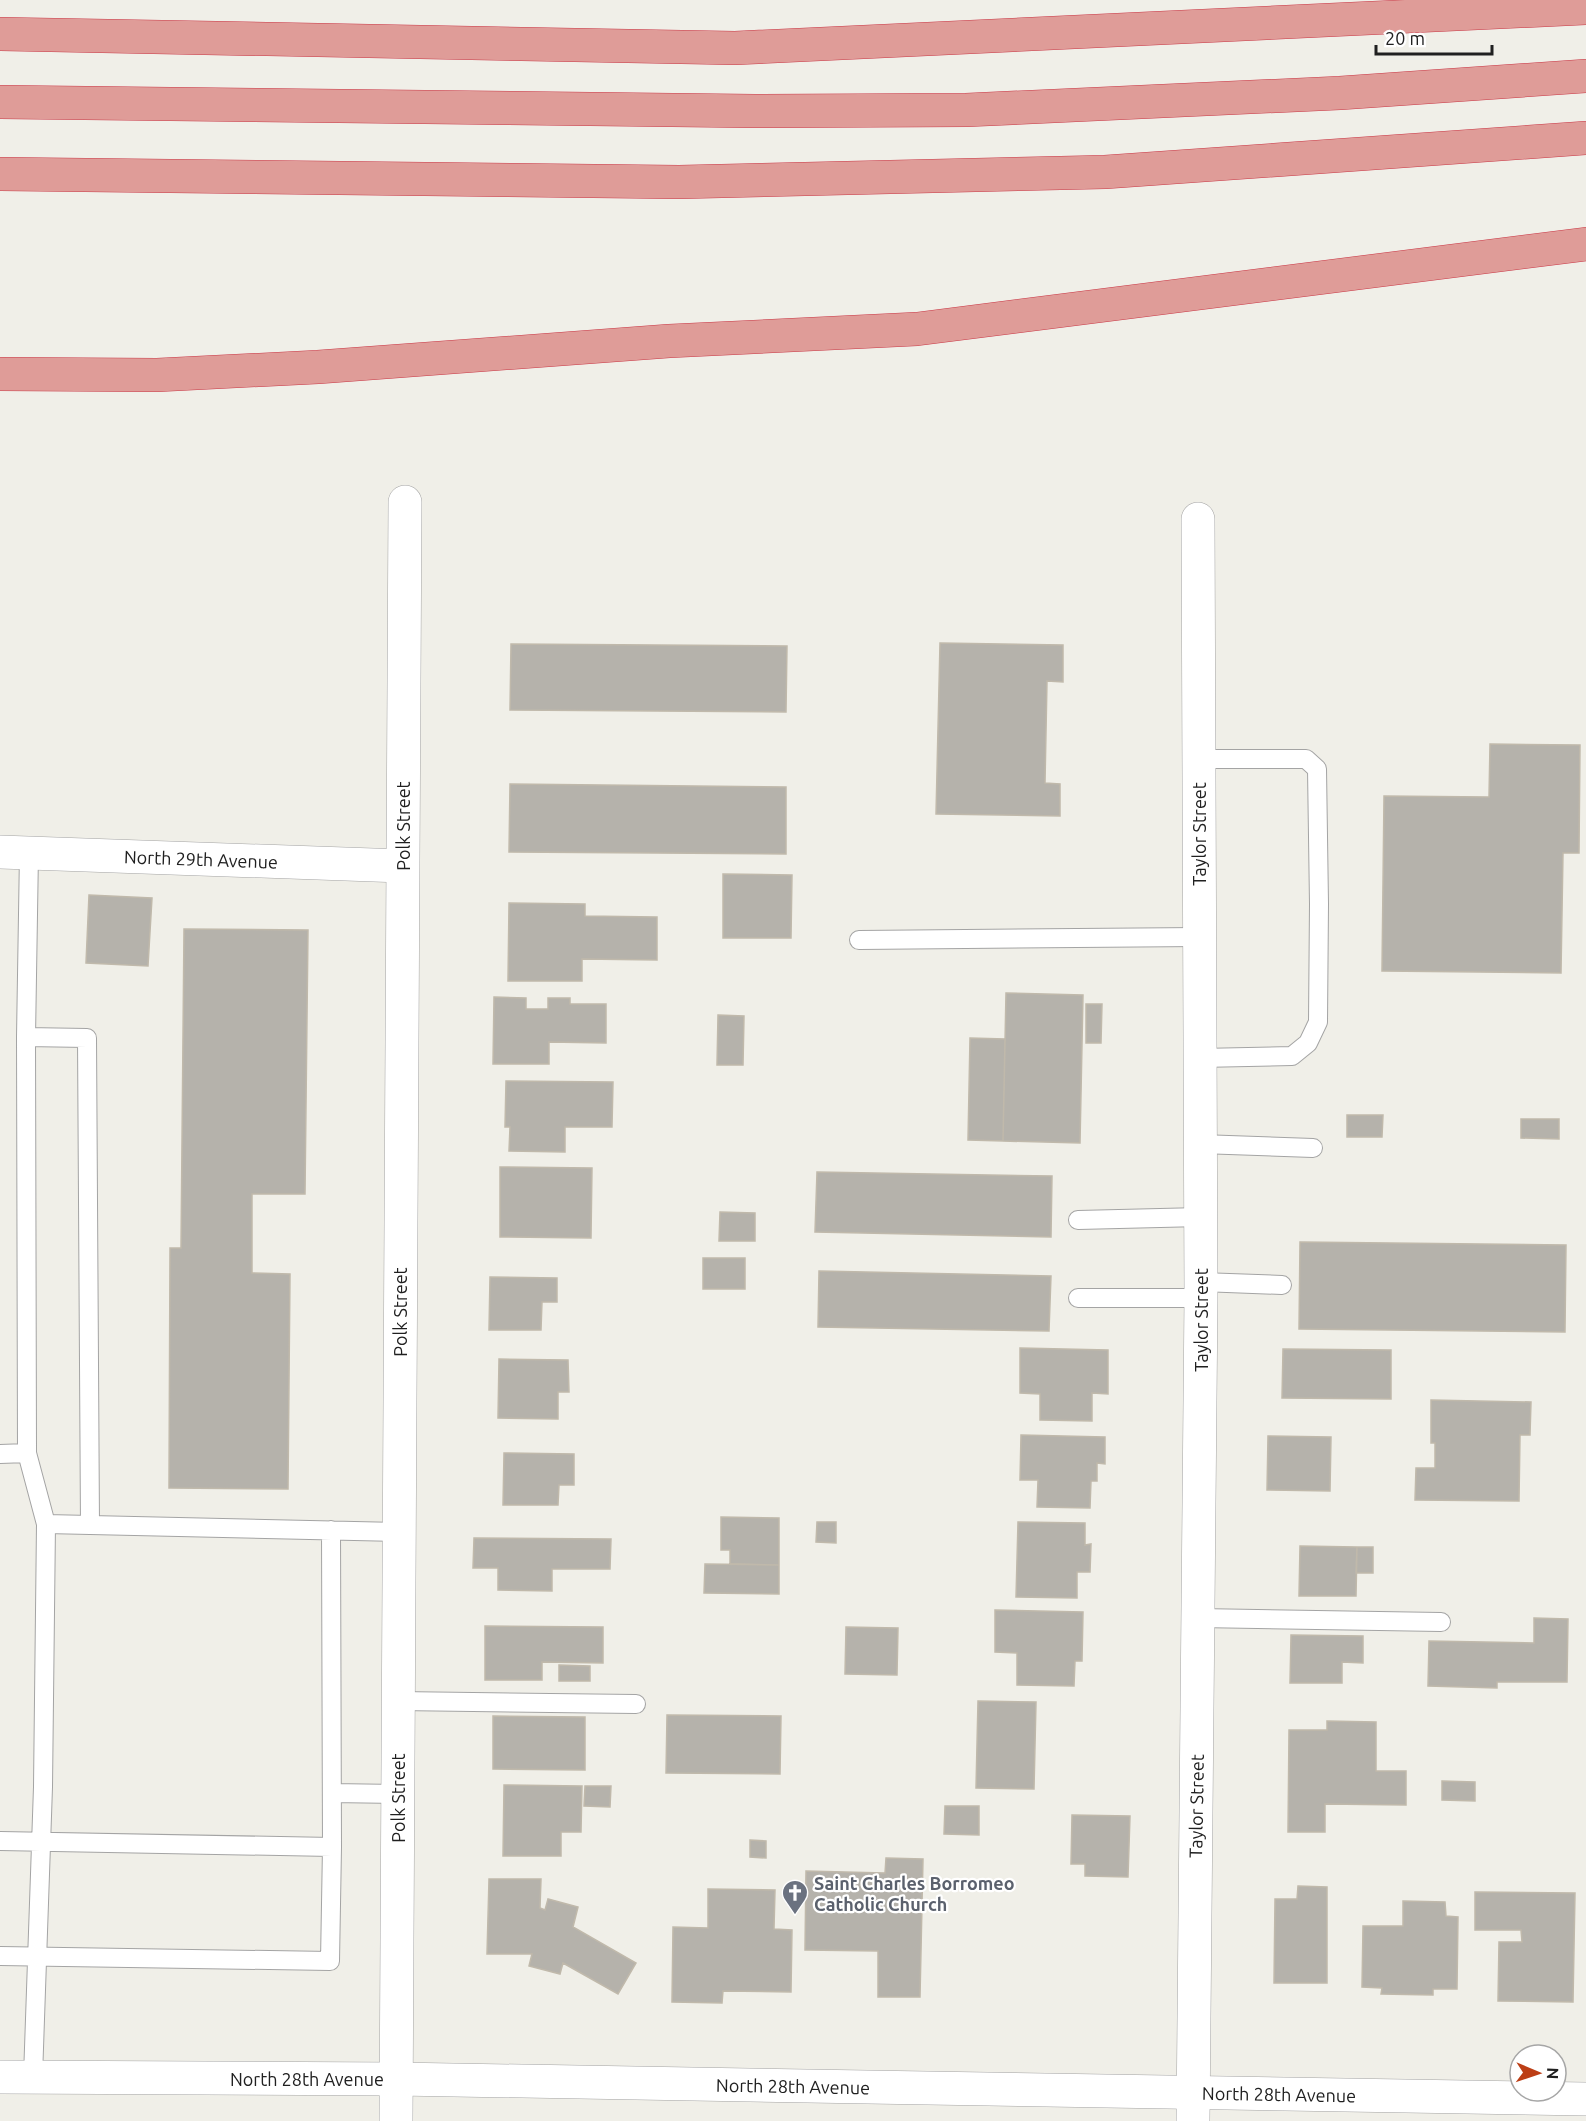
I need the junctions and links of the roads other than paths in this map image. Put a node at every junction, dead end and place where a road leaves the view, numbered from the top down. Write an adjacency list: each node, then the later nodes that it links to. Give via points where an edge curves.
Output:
1 (1586, 8): 2 (highway, via 735,48)
2 (0, 34)
3 (1586, 76): 4 (highway, via 1340,93 966,110)
4 (0, 102)
5 (1586, 138): 6 (highway, via 1105,172 679,182)
6 (0, 174)
7 (1586, 244): 8 (highway, via 916,329 157,375)
8 (0, 374)
9 (405, 502): 13 (street, Polk Street)
10 (1198, 519): 11 (street, Taylor Street)
11 (1198, 759): 14 (street, Taylor Street); 17 (lane, via 1306,759 1317,769 1319,823 1318,1022 1308,1043 1292,1056)
12 (14, 853): 13 (street, North 29th Avenue); 16 (lane)
13 (402, 866): 30 (street, Polk Street)
14 (1199, 937): 15 (lane); 17 (street, Taylor Street)
15 (859, 940)
16 (26, 1037): 25 (lane); 28 (lane, via 87,1038)
17 (1200, 1058): 18 (street, Taylor Street)
18 (1200, 1144): 19 (lane); 20 (street, Taylor Street)
19 (1313, 1148)
20 (1201, 1217): 21 (lane); 23 (street, Taylor Street)
21 (1078, 1220)
22 (1282, 1285): 23 (lane)
23 (1201, 1290): 24 (lane); 31 (street, Taylor Street)
24 (1078, 1298)
25 (27, 1453): 26 (lane); 27 (lane)
26 (0, 1454)
27 (46, 1524): 28 (lane); 38 (lane)
28 (90, 1525): 29 (lane)
29 (331, 1530): 30 (lane); 35 (lane)
30 (399, 1532): 33 (street, Polk Street)
31 (1198, 1618): 32 (lane); 46 (street, Taylor Street)
32 (1441, 1622)
33 (398, 1701): 34 (lane); 36 (street, Polk Street)
34 (636, 1704)
35 (332, 1793): 36 (lane); 39 (lane)
36 (398, 1794): 44 (street, Polk Street)
37 (0, 1841): 38 (lane)
38 (41, 1841): 39 (lane); 41 (lane)
39 (332, 1847): 41 (lane, via 330,1961)
40 (0, 1956): 41 (lane)
41 (38, 1956): 43 (lane)
42 (0, 2077): 43 (street, North 28th Avenue)
43 (33, 2077): 44 (street, North 28th Avenue)
44 (396, 2079): 46 (street, North 28th Avenue); 47 (street, Polk Street)
45 (1586, 2098): 46 (street, North 28th Avenue)
46 (1193, 2107)
47 (396, 2121)

